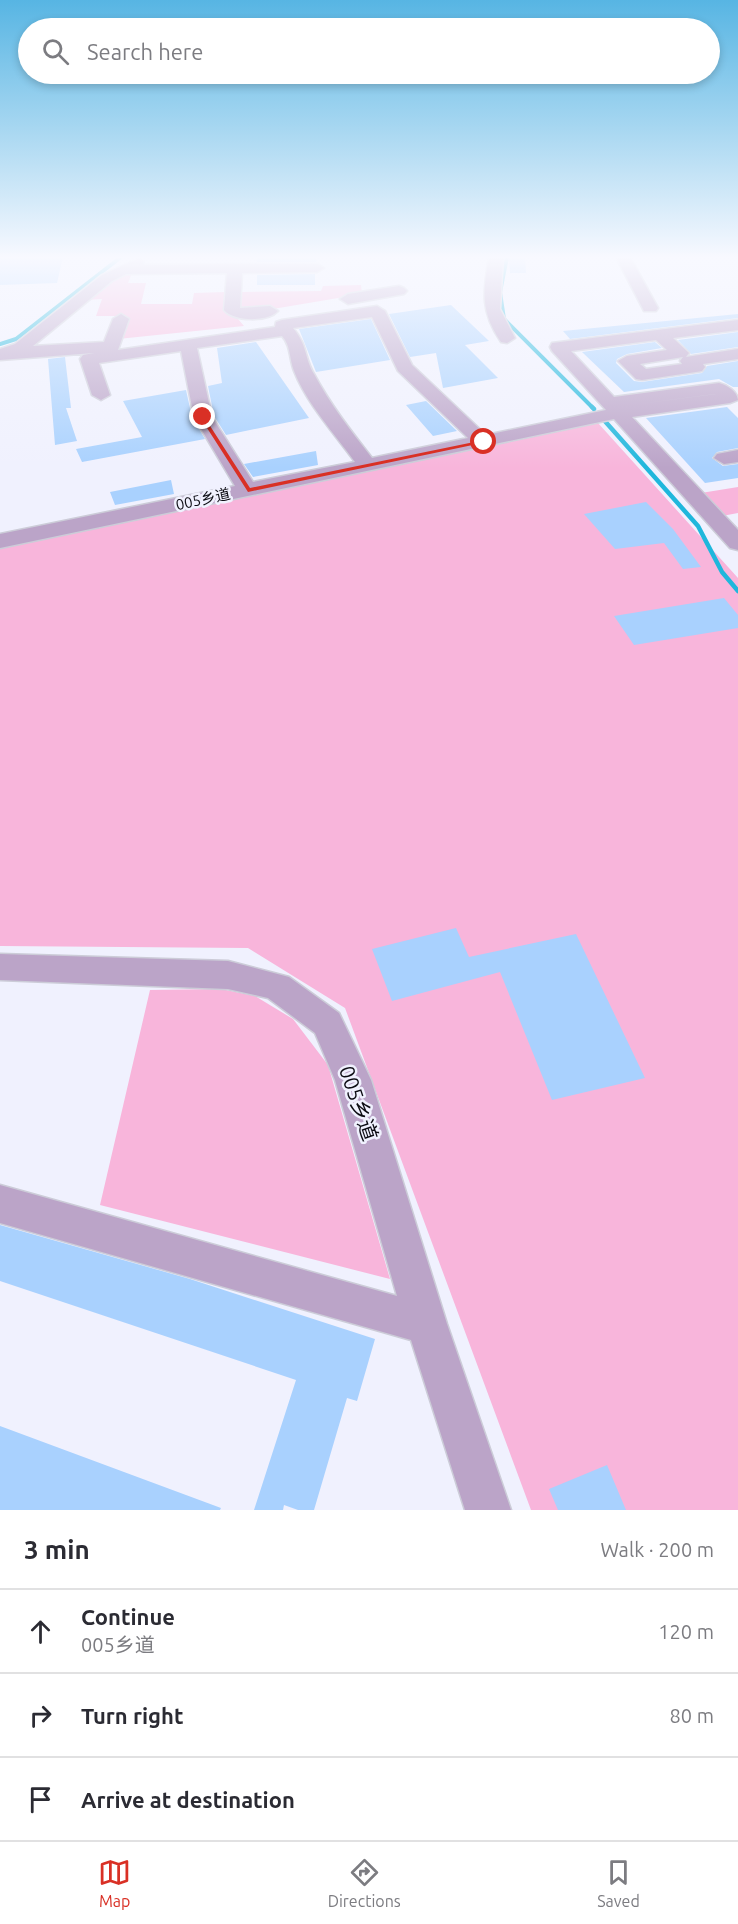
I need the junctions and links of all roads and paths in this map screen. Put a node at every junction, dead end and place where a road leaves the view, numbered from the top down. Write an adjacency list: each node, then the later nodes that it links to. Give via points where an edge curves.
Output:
1 (46, 327): 11 (street, via 21,348)
2 (118, 327): 11 (street, via 111,347)
3 (281, 327): 10 (street)
4 (284, 327): 18 (street, via 296,342 303,370 324,407)
5 (385, 327): 17 (street, via 404,367)
6 (499, 327): 9 (street)
7 (716, 327): 8 (street)
8 (659, 334): 13 (street); 16 (street, via 558,347)
9 (507, 338)
10 (188, 344): 14 (street, via 89,359); 19 (street, via 203,417)
11 (4, 354)
12 (738, 354): 13 (street)
13 (688, 360): 15 (street)
14 (100, 395)
15 (729, 397): 16 (street, 005乡道)
16 (613, 408): 17 (street, 005乡道); 21 (street)
17 (483, 442): 18 (street, 005乡道)
18 (368, 466): 19 (street, 005乡道)
19 (248, 490): 20 (street, 005乡道)
20 (0, 541)
21 (738, 543)
22 (0, 967): 24 (street, 005乡道, via 228,975 277,987 327,1023 353,1080)
23 (0, 1204): 24 (street)
24 (426, 1324): 25 (street, 005乡道)
25 (488, 1510)

